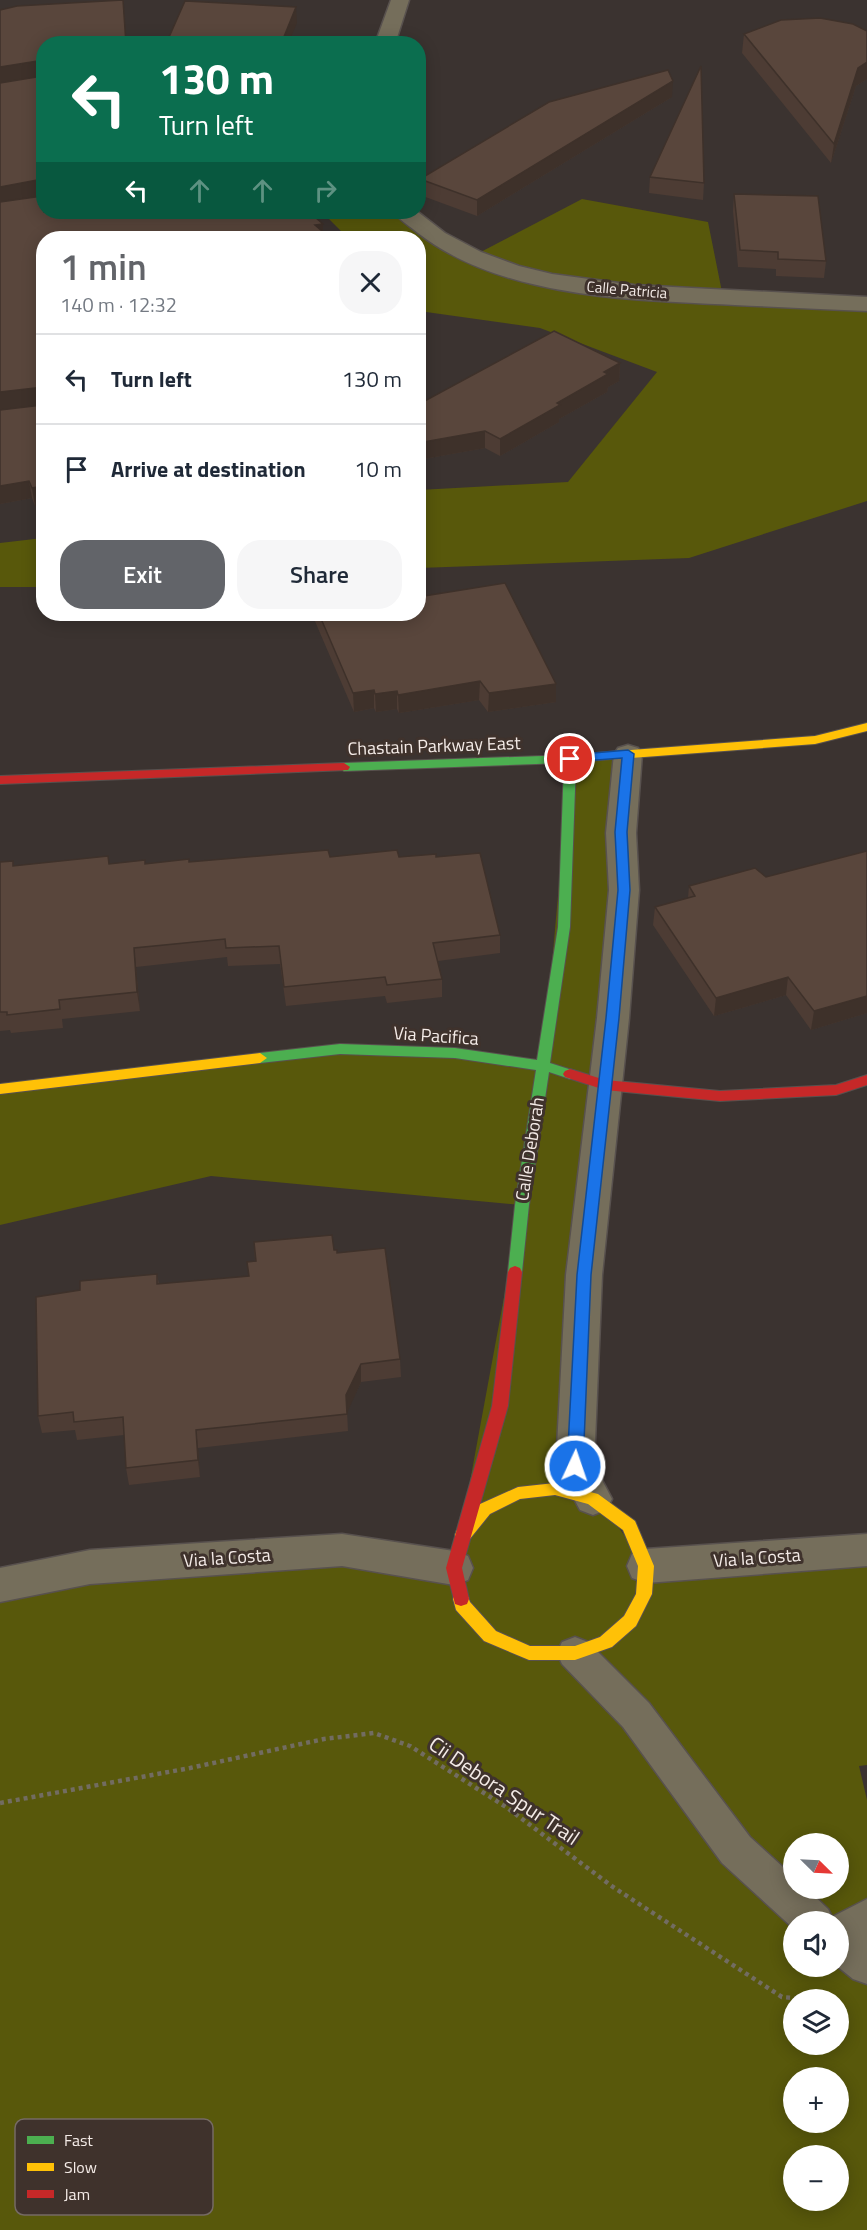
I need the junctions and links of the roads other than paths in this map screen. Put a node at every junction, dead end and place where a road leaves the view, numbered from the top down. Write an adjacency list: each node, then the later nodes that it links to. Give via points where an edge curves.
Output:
1 (400, 0): 2 (street)
2 (388, 36)
3 (413, 219): 4 (street, Calle Patricia)
4 (426, 231)
5 (426, 231): 6 (street, Calle Patricia, via 473,256 525,274 587,287)
6 (867, 304)
7 (867, 727): 8 (street, Chastain Parkway East, via 815,740)
8 (628, 754): 9 (street, Chastain Parkway East); 13 (street, Calle Deborah, via 621,832 624,890)
9 (570, 759): 10 (street, Chastain Parkway East); 11 (street, Calle Deborah, via 564,927)
10 (0, 780)
11 (543, 1066): 13 (street, Via Pacifica); 14 (street, Via Pacifica, via 455,1053 340,1049); 17 (street, Calle Deborah, via 522,1206 500,1406)
12 (867, 1080): 13 (street, Via Pacifica, via 836,1090 720,1096)
13 (605, 1085): 15 (street, Calle Deborah, via 584,1275 575,1466)
14 (0, 1089)
15 (592, 1499): 17 (street, Calle Deborah, via 555,1489 518,1493 485,1509); 18 (street, Calle Deborah, via 629,1526)
16 (867, 1550): 18 (street, Via la Costa)
17 (458, 1551): 19 (street, Via la Costa, via 342,1550 90,1567); 20 (street, Calle Deborah, via 462,1605 490,1636 530,1653)
18 (646, 1566): 20 (street, Calle Deborah, via 644,1594 630,1621 606,1642)
19 (0, 1585)
20 (575, 1653): 21 (lane, via 636,1715 736,1850)
21 (802, 1911)
22 (867, 1918): 23 (lane)
23 (849, 1929)
24 (849, 1951): 25 (lane)
25 (867, 1965)

